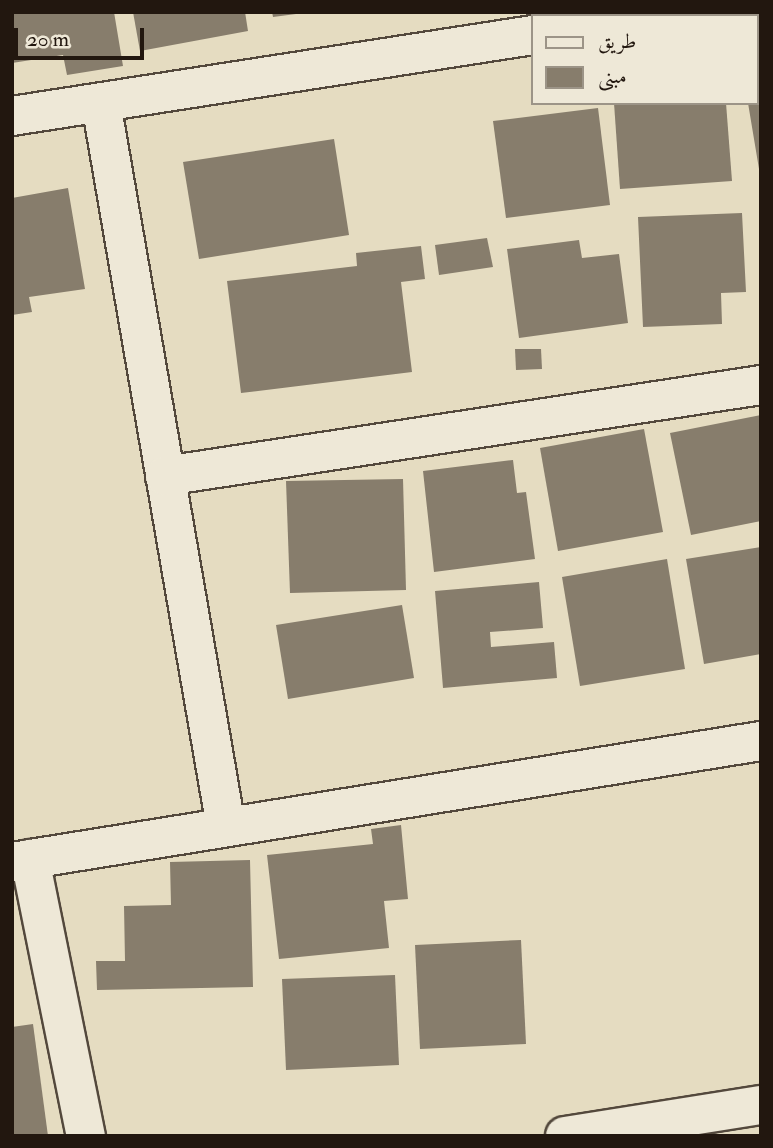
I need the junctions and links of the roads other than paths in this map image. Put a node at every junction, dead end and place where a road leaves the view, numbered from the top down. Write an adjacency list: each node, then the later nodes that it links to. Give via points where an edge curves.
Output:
1 (532, 35): 2 (street)
2 (101, 103): 3 (street); 5 (street)
3 (12, 116)
4 (761, 385): 5 (street)
5 (165, 476): 7 (street)
6 (761, 741): 7 (street)
7 (226, 827): 8 (street)
8 (21, 860): 10 (street)
9 (761, 1105): 11 (street)
10 (86, 1136)
11 (565, 1136)

